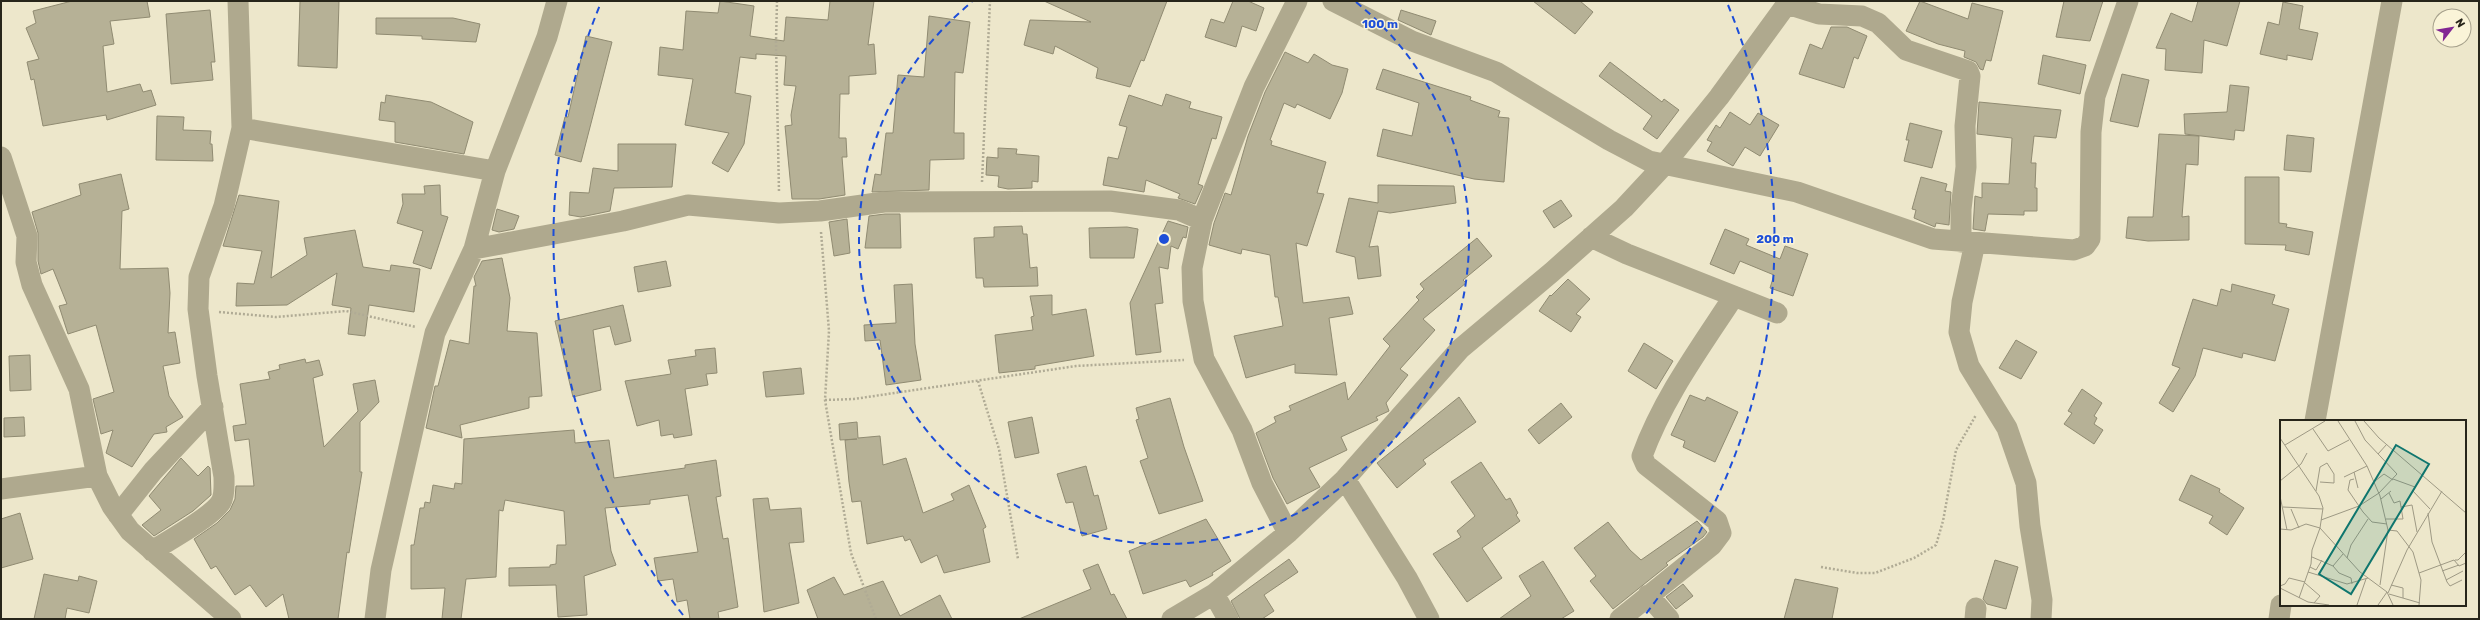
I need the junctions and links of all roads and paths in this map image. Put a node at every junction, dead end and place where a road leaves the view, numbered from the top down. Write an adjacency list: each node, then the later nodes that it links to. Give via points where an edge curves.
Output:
1 (238, 1): 10 (street)
2 (557, 1): 13 (street, via 547,37)
3 (778, 1): 16 (path, via 776,42)
4 (990, 1): 14 (path)
5 (1297, 1): 17 (street, via 1254,87)
6 (1333, 1): 12 (street, via 1412,42 1496,72 1609,140 1649,161)
7 (2128, 1): 19 (street, via 2095,96 2091,132 2090,239 2085,246 2074,250)
8 (2392, 1): 30 (street)
9 (1788, 2): 12 (street, via 1719,98); 19 (street, via 1819,14 1862,16 1878,23 1906,50 1968,71 1970,76 1965,126 1966,167 1961,209)
10 (242, 128): 13 (street); 22 (street, via 224,206 199,277)
11 (1, 157): 31 (street, via 27,236 26,262 32,285 78,388)
12 (1664, 165): 18 (street, via 1624,208); 19 (street, via 1797,192 1933,239)
13 (496, 171): 20 (street)
14 (982, 202): 15 (street, via 884,202); 17 (street, via 1117,202 1179,210)
15 (820, 211): 16 (street); 27 (path, via 829,331)
16 (779, 213): 20 (street, via 688,205 623,221)
17 (1202, 220): 25 (street, via 1192,268 1193,301)
18 (1591, 237): 21 (street); 32 (street, via 1460,350)
19 (1968, 243): 28 (street, via 1959,332 1969,366)
20 (474, 250): 24 (street)
21 (1734, 296): 23 (street); 40 (street, via 1674,389 1653,426 1642,456 1646,466 1717,521 1721,533 1712,545)
22 (198, 309): 24 (path, via 276,317 346,311 396,321); 29 (street)
23 (1777, 313)
24 (435, 334): 43 (street, via 381,570)
25 (1204, 359): 26 (path, via 1076,366); 35 (street, via 1242,430 1262,482)
26 (978, 381): 27 (path, via 854,399); 37 (path, via 999,448)
27 (825, 400): 44 (path, via 851,553)
28 (1990, 400): 38 (path, via 1973,419 1956,450 1936,545 1914,558 1875,573 1857,574); 50 (street, via 2007,428 2026,483 2042,600)
29 (213, 407): 34 (street, via 153,471); 36 (street, via 224,477 221,502 209,514)
30 (2315, 420)
31 (97, 476): 33 (street); 34 (street)
32 (1345, 479): 35 (street); 47 (street, via 1407,578)
33 (1, 489)
34 (118, 516): 36 (street)
35 (1288, 533): 39 (street)
36 (152, 551): 42 (street)
37 (1018, 559)
38 (1820, 567)
39 (1214, 594): 45 (street); 46 (street)
40 (1648, 596): 48 (street); 49 (street)
41 (2281, 606): 51 (street)
42 (231, 619)
43 (375, 619)
44 (876, 619)
45 (1172, 619)
46 (1228, 619)
47 (1429, 619)
48 (1620, 619)
49 (1669, 619)
50 (2041, 619)
51 (2279, 619)

